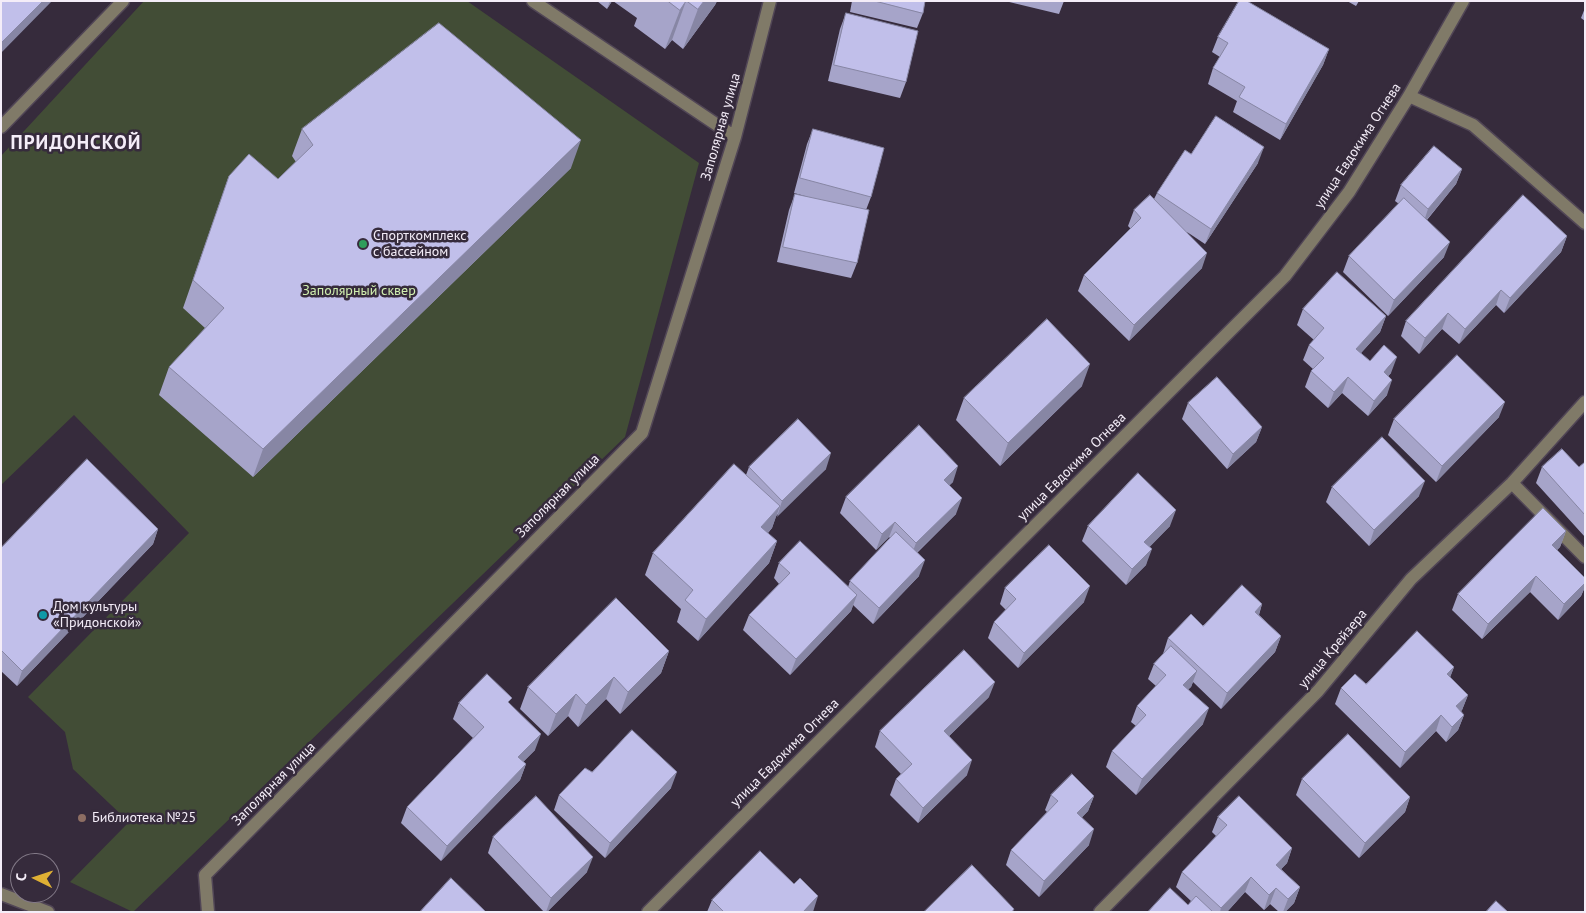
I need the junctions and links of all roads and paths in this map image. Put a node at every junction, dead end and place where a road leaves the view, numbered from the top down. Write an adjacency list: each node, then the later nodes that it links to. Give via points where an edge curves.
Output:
1 (123, 1): 6 (street)
2 (533, 1): 7 (street)
3 (770, 1): 7 (street, Заполярная улица)
4 (1463, 1): 5 (street, улица Евдокима Огнева)
5 (1409, 96): 8 (street, via 1473,125); 15 (street, улица Евдокима Огнева, via 1349,192 1284,276)
6 (1, 127)
7 (735, 137): 14 (street, Заполярная улица, via 642,433 205,875)
8 (1585, 224)
9 (1585, 402): 10 (street, улица Крейзера)
10 (1512, 483): 11 (street); 16 (street, улица Крейзера, via 1411,579 1318,691)
11 (1585, 557)
12 (1, 894): 13 (street)
13 (48, 912)
14 (208, 912)
15 (648, 912)
16 (1100, 912)

